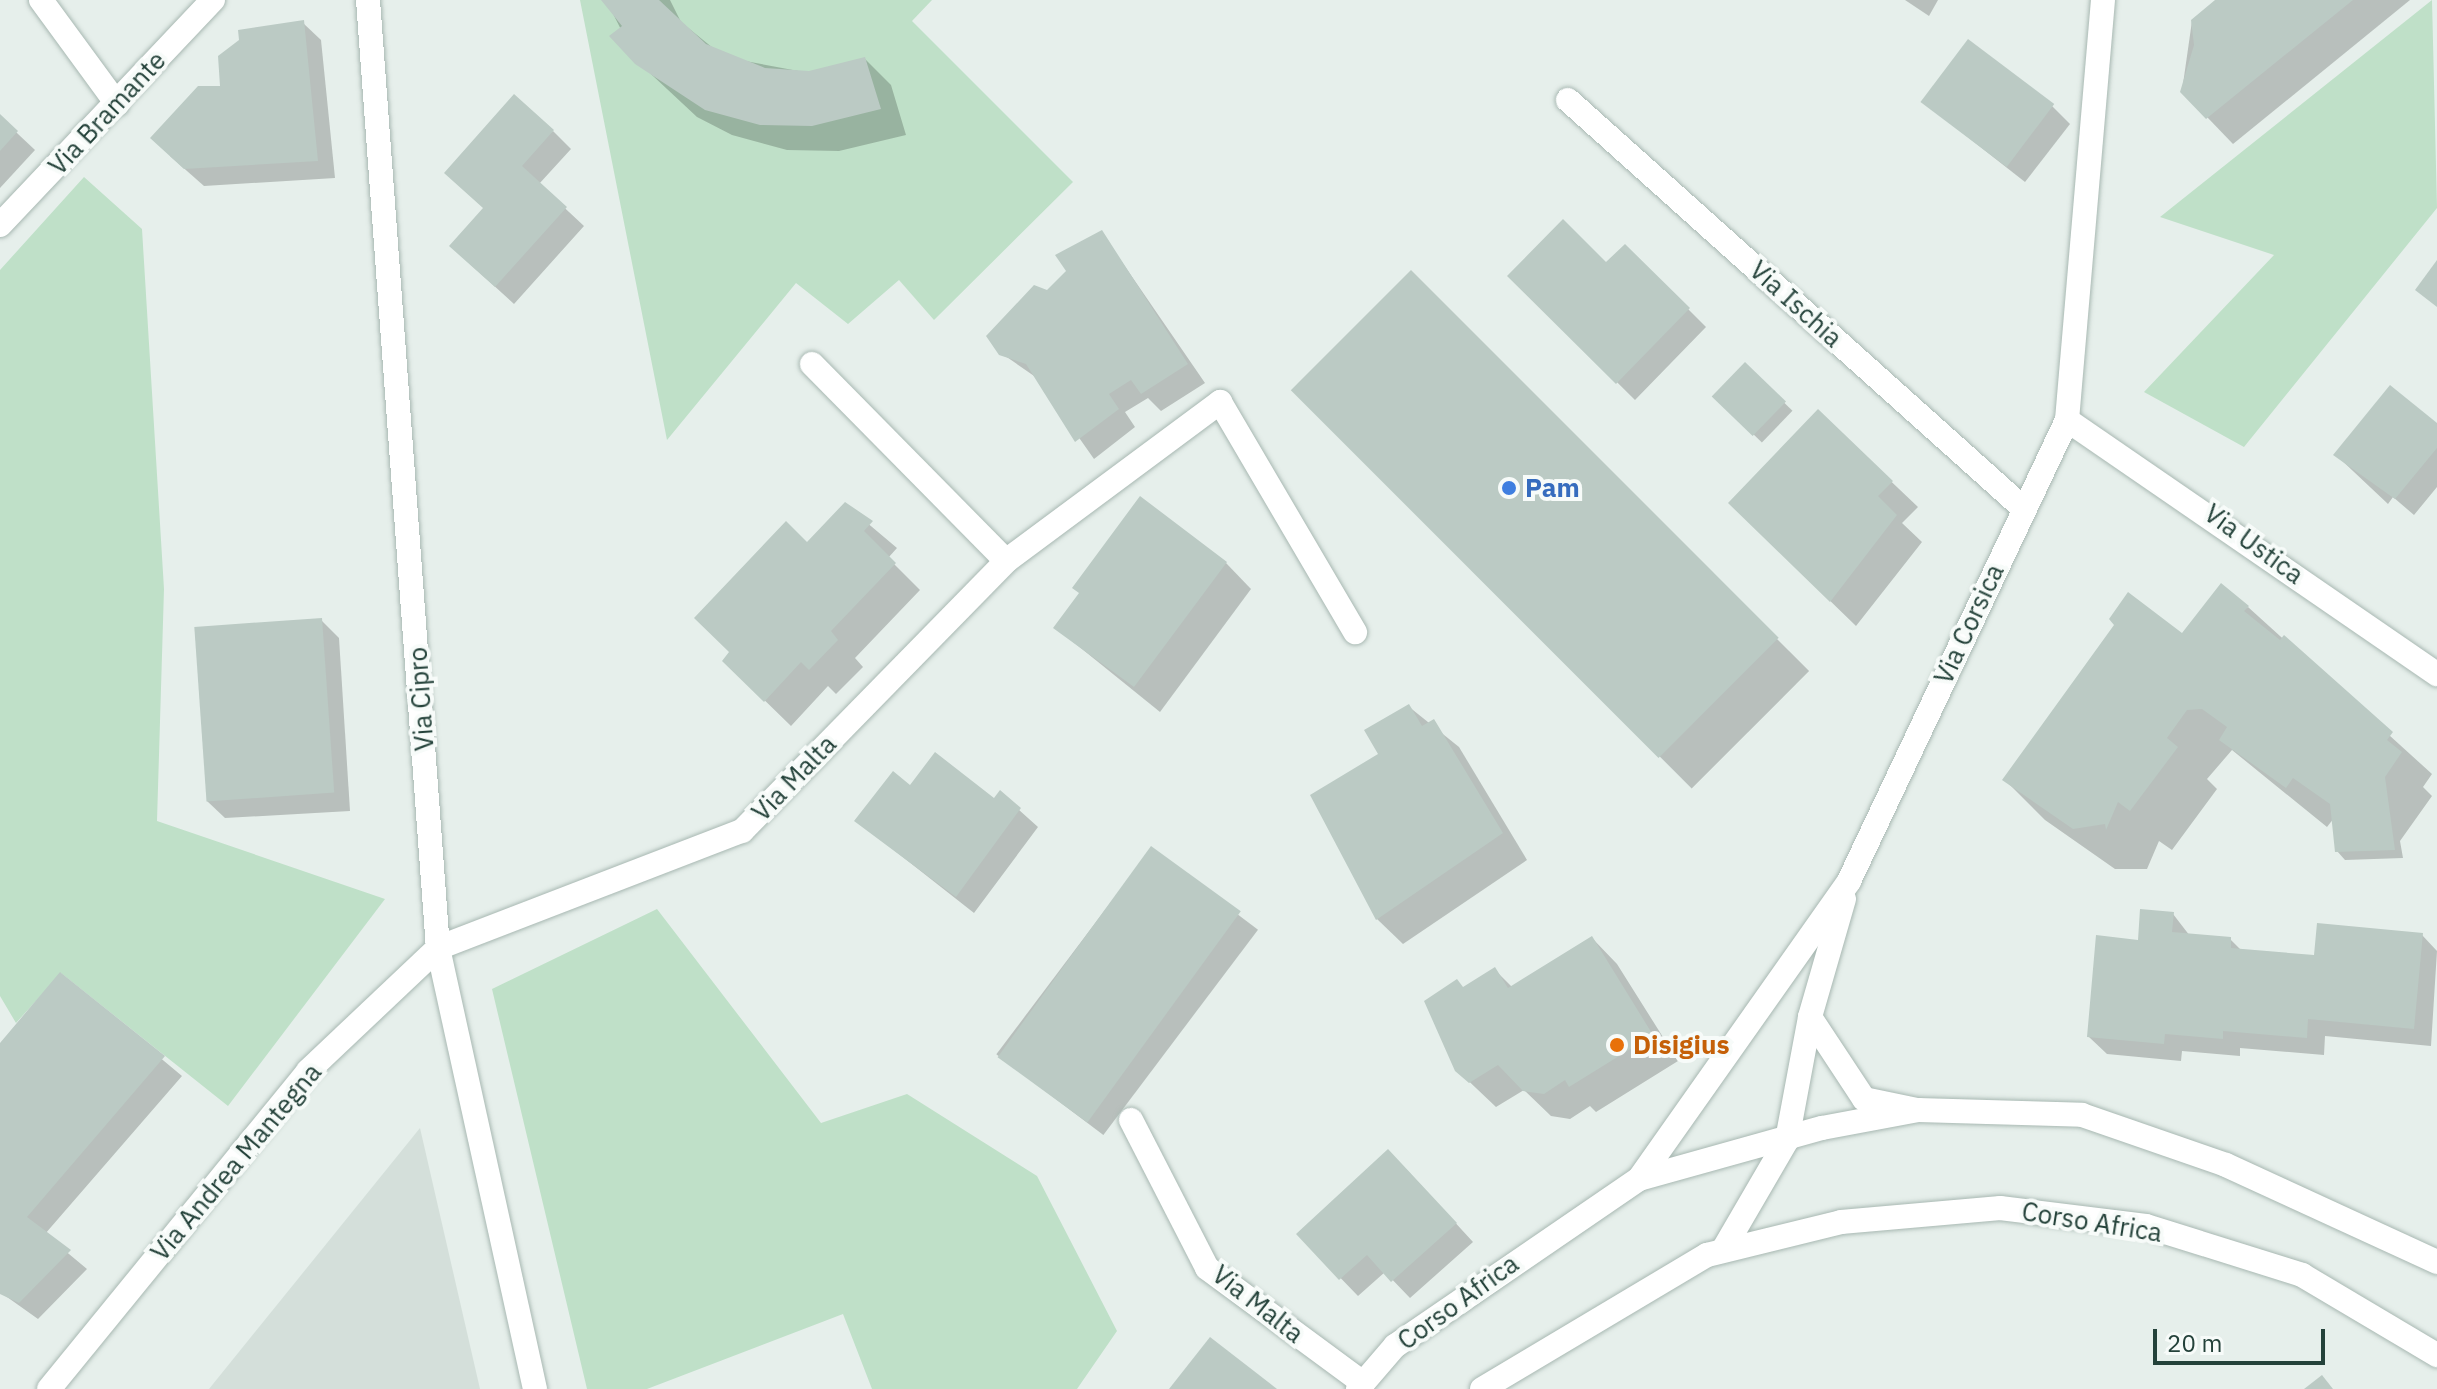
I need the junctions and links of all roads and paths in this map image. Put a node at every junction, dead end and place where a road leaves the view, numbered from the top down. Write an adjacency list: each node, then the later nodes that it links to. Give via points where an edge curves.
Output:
1 (41, 0): 6 (street)
2 (213, 0): 6 (street, Via Bramante)
3 (368, 0): 15 (street, Via Cipro)
4 (2103, 0): 9 (street, Via Corsica)
5 (1568, 100): 10 (street, Via Ischia)
6 (117, 104): 7 (street, Via Bramante)
7 (0, 225)
8 (812, 364): 11 (street)
9 (2067, 420): 10 (street, Via Corsica); 13 (street, Via Ustica)
10 (2023, 508): 14 (street, Via Corsica)
11 (1006, 561): 12 (street, Via Malta, via 1220,402); 15 (street, Via Malta, via 742,831)
12 (1355, 632)
13 (2434, 666)
14 (1849, 881): 16 (street); 20 (street, Via Corsica)
15 (438, 948): 25 (street, Via Andrea Mantegna, via 308,1071); 26 (street, Via Cipro)
16 (1810, 1017): 17 (street, via 1864,1099); 19 (street)
17 (1918, 1110): 19 (street, Corso Africa); 22 (street, Corso Africa, via 2082,1115 2226,1165)
18 (1131, 1120): 24 (street, Via Malta, via 1207,1268)
19 (1787, 1140): 20 (street, Corso Africa); 21 (street, Corso Africa)
20 (1639, 1179): 24 (street, Corso Africa, via 1395,1346)
21 (1723, 1250): 23 (street, Corso Africa, via 1841,1222 1962,1209 2146,1226 2302,1275); 27 (street, Corso Africa)
22 (2437, 1262)
23 (2437, 1355)
24 (1361, 1386)
25 (49, 1389)
26 (535, 1389)
27 (1482, 1389)

